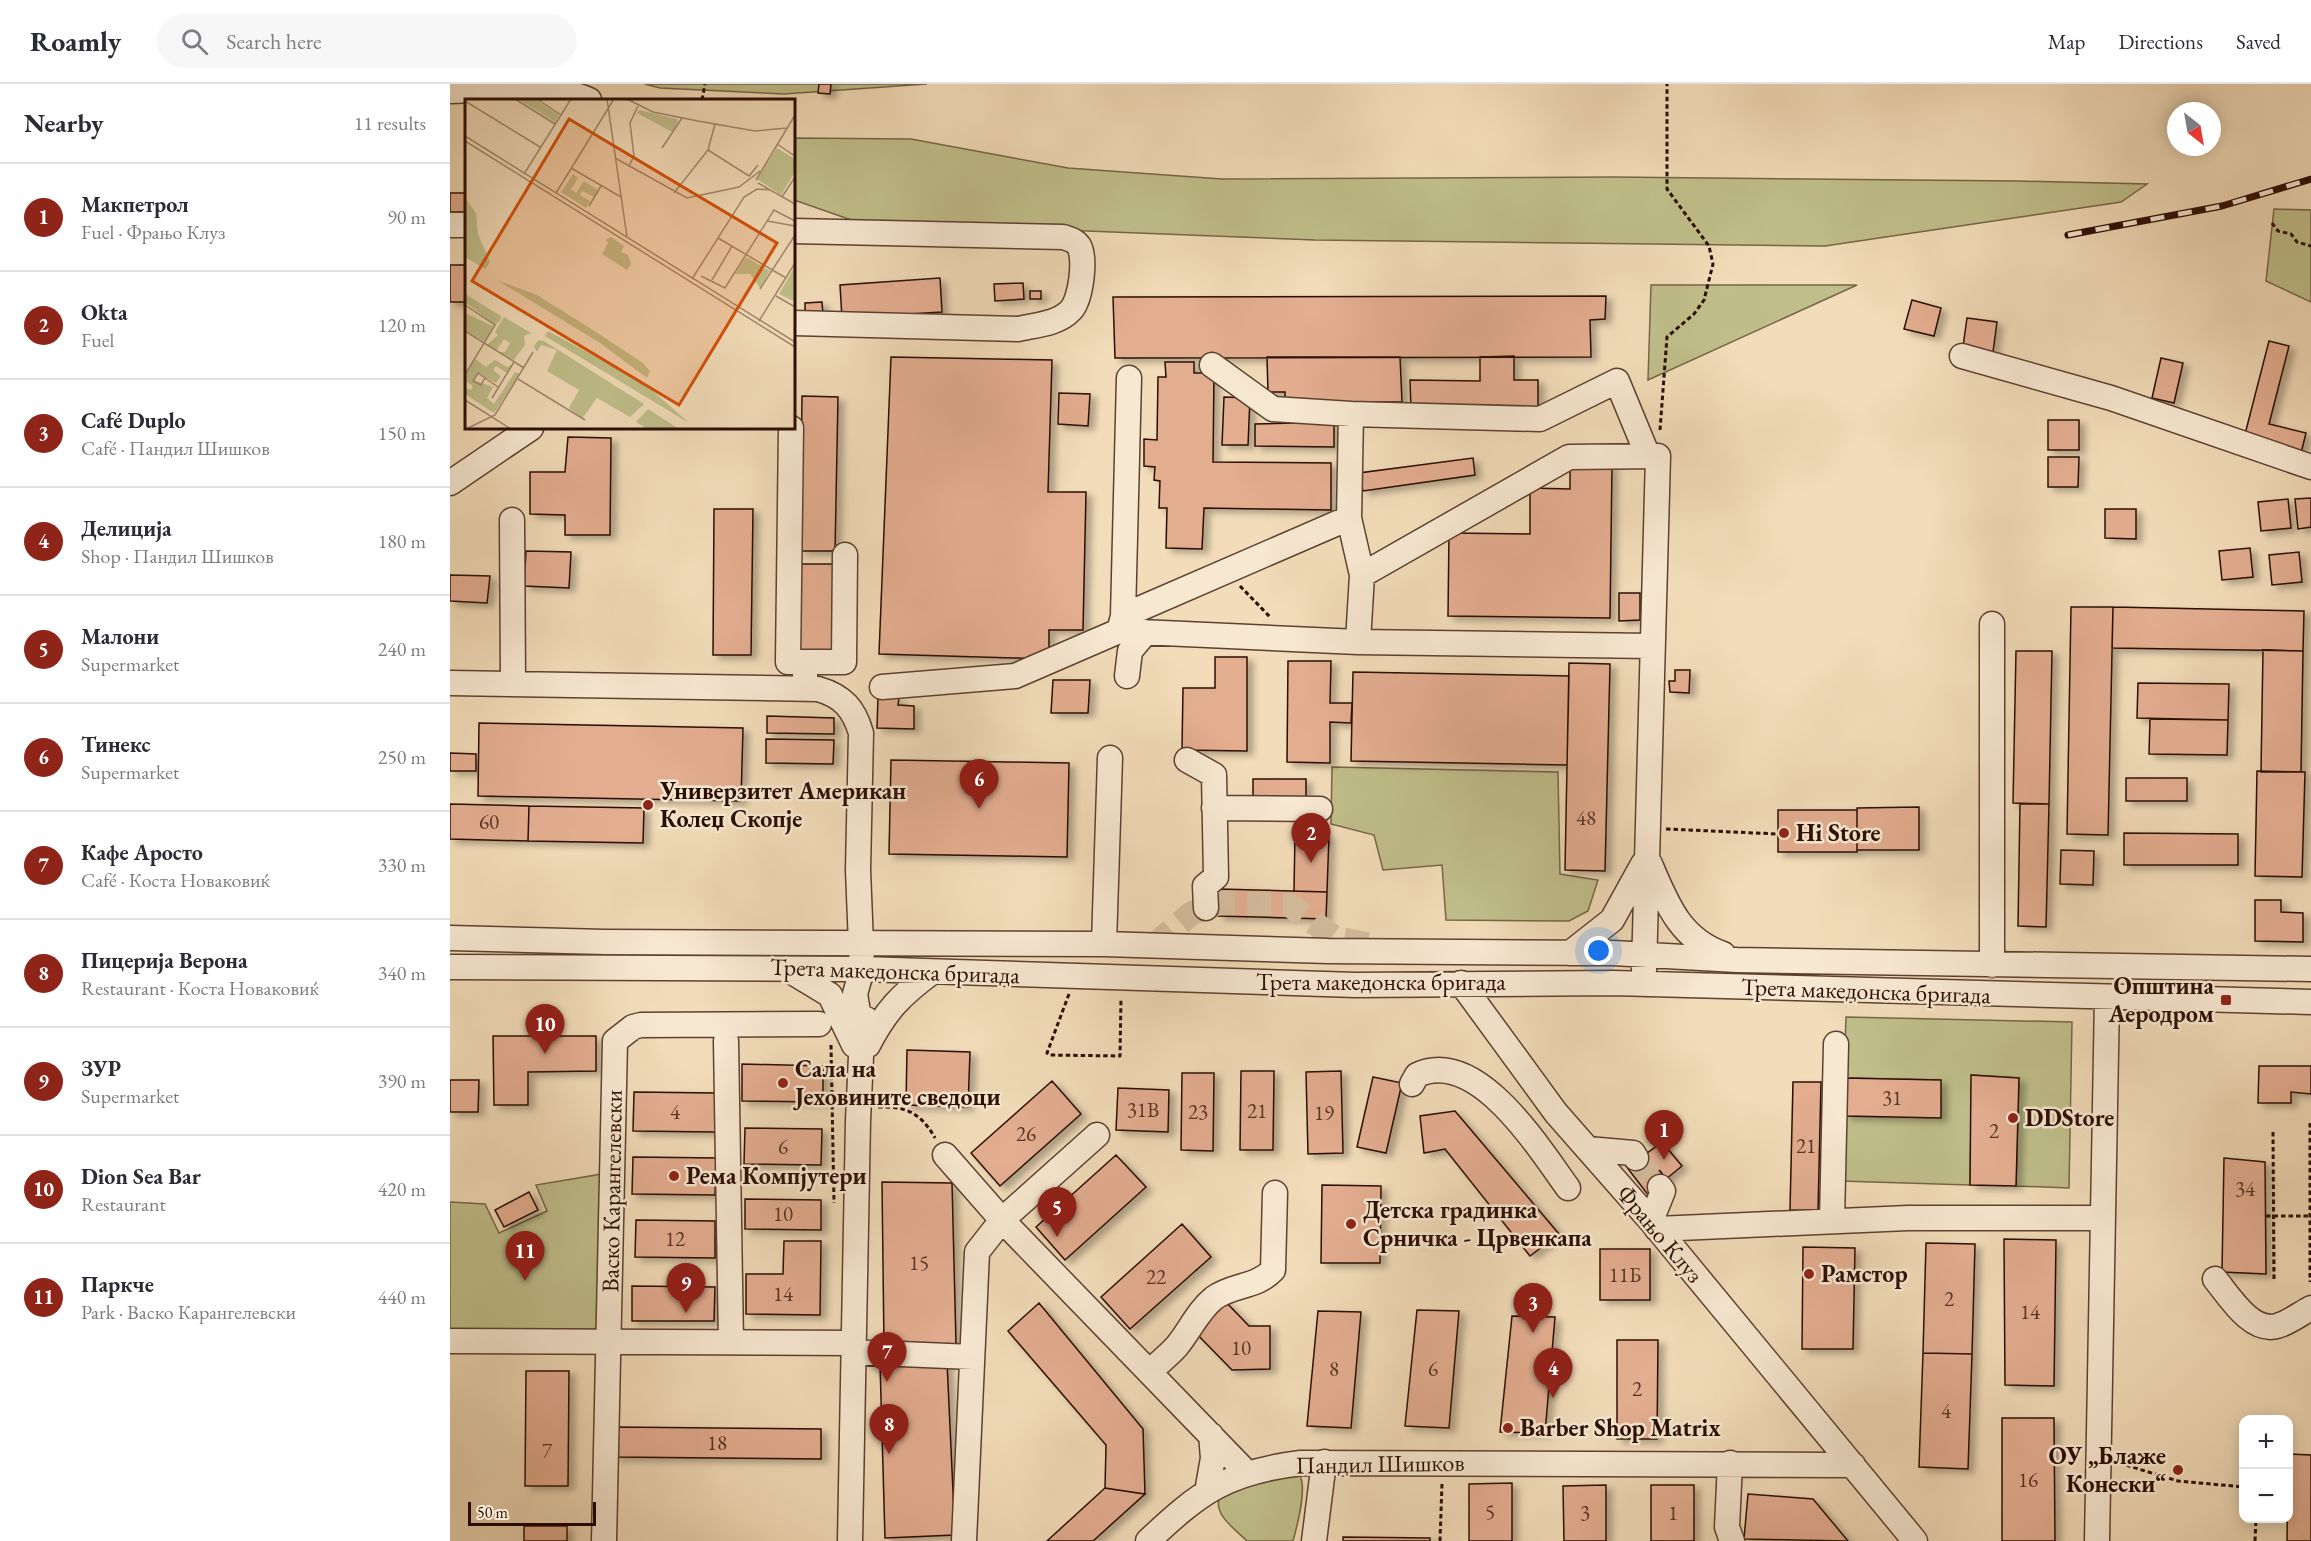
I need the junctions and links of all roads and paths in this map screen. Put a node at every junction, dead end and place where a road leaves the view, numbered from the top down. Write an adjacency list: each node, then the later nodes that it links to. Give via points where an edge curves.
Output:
1 (705, 84): 5 (path)
2 (1667, 84): 16 (path, via 1667,189 1709,246 1713,264 1704,300 1667,337)
3 (450, 91): 4 (street, via 539,91 577,94)
4 (587, 99)
5 (702, 99)
6 (2272, 223): 8 (path, via 2297,243)
7 (795, 231): 9 (street, via 1063,237 1075,241 1080,249 1080,295 1071,310 1052,322 1018,329)
8 (2311, 246)
9 (795, 323)
10 (1962, 356): 17 (street, via 2111,398)
11 (1212, 365): 13 (street, via 1273,409)
12 (1129, 378): 24 (street)
13 (1351, 414): 16 (street, via 1540,419 1617,381); 19 (street)
14 (530, 429): 18 (street)
15 (791, 429): 30 (street, via 788,662)
16 (1653, 456): 23 (street, via 1569,457); 29 (street)
17 (2311, 467)
18 (450, 483)
19 (1349, 519): 22 (street); 23 (street)
20 (512, 520): 33 (street)
21 (845, 555): 30 (street, via 844,662)
22 (1226, 572): 24 (street); 27 (path)
23 (1362, 574): 28 (street)
24 (1121, 623): 26 (street); 34 (street, via 1015,676)
25 (1992, 624): 50 (street)
26 (1146, 632): 27 (street); 31 (street, via 1130,651)
27 (1293, 640): 28 (street)
28 (1358, 642): 29 (street)
29 (1651, 646): 40 (street)
30 (805, 662): 35 (street)
31 (1127, 676)
32 (450, 683): 33 (street)
33 (513, 684): 35 (street)
34 (882, 687)
35 (805, 688): 45 (street, via 841,698 856,717 861,734)
36 (1110, 758): 46 (street)
37 (1187, 760): 38 (street, via 1214,775)
38 (1214, 807): 39 (street); 43 (street, via 1216,878 1205,886)
39 (1320, 809)
40 (1647, 829): 41 (path); 42 (street)
41 (1778, 834)
42 (1647, 856): 47 (street, via 1612,920); 48 (street); 49 (street, via 1671,912 1685,932 1698,943)
43 (1206, 908)
44 (450, 938): 45 (street, Трета македонска бригада)
45 (860, 942): 46 (street, Трета македонска бригада); 53 (street)
46 (1104, 944): 47 (street, Трета македонска бригада)
47 (1570, 953): 48 (street, Трета македонска бригада)
48 (1644, 955): 49 (street, Трета македонска бригада); 56 (street)
49 (1737, 960): 50 (street, Трета македонска бригада)
50 (1992, 965): 54 (street, Трета македонска бригада)
51 (450, 967): 52 (street, Трета македонска бригада)
52 (784, 967): 53 (street, Трета македонска бригада); 65 (street, via 830,995 849,1029)
53 (861, 969): 55 (street, Трета македонска бригада); 65 (street, via 855,994 862,1035)
54 (2311, 969)
55 (932, 972): 59 (street, Трета македонска бригада); 65 (street, via 900,996 881,1019)
56 (1644, 985): 59 (street, Трета македонска бригада); 60 (street, Трета македонска бригада)
57 (1070, 990): 58 (path, via 1047,1053 1050,1055 1119,1056)
58 (1121, 991)
59 (1466, 992): 68 (street, Фрањо Клуз)
60 (2107, 998): 61 (street, Трета македонска бригада); 82 (street)
61 (2311, 1002)
62 (819, 1024): 91 (street, Васко Карангелевски, via 641,1025 615,1041)
63 (726, 1041): 92 (street)
64 (1836, 1044): 84 (street)
65 (860, 1062): 67 (street)
66 (1412, 1084): 72 (street, via 1417,1075 1441,1069 1475,1080)
67 (859, 1107): 74 (path, via 913,1111 927,1122); 93 (street)
68 (1556, 1113): 72 (street); 73 (street, Фрањо Клуз)
69 (2310, 1122): 81 (path)
70 (2273, 1132): 80 (path)
71 (1097, 1135): 83 (street)
72 (1528, 1136): 77 (street)
73 (1588, 1149): 75 (street, via 1633,1154); 85 (street, Фрањо Клуз)
74 (945, 1155): 83 (street)
75 (1636, 1158)
76 (1660, 1187): 85 (street, via 1664,1191)
77 (1568, 1188)
78 (1275, 1193): 95 (street, via 1272,1270 1253,1284 1214,1298 1178,1345)
79 (2266, 1216): 80 (path)
80 (2274, 1216): 81 (path); 87 (path)
81 (2310, 1216): 88 (path)
82 (2102, 1218): 84 (street); 97 (street)
83 (1002, 1220): 94 (street, via 977,1252); 95 (street)
84 (1832, 1220): 85 (street)
85 (1654, 1225): 101 (street, Фрањо Клуз)
86 (2215, 1279): 89 (street, via 2262,1327 2277,1326)
87 (2274, 1282)
88 (2310, 1282)
89 (2311, 1308)
90 (450, 1341): 91 (street)
91 (608, 1341): 92 (street); 106 (street, Васко Карангелевски)
92 (731, 1342): 93 (street)
93 (853, 1347): 94 (street); 107 (street)
94 (972, 1357): 108 (street)
95 (1149, 1372): 96 (street)
96 (1211, 1436): 102 (street); 104 (street, via 1213,1458)
97 (2099, 1456): 103 (path, via 2178,1481); 114 (street)
98 (1324, 1462): 99 (street, Пандил Шишков); 102 (street, Пандил Шишков); 110 (street)
99 (1442, 1462): 100 (street, Пандил Шишков); 111 (path)
100 (1730, 1463): 101 (street, Пандил Шишков); 112 (street, via 1727,1527)
101 (1852, 1465): 113 (street)
102 (1246, 1472): 104 (street, Пандил Шишков)
103 (2239, 1487)
104 (1207, 1492): 109 (street, Пандил Шишков, via 1178,1512)
105 (2256, 1523): 115 (path)
106 (604, 1541)
107 (850, 1541)
108 (964, 1541)
109 (1148, 1541)
110 (1314, 1541)
111 (1440, 1541)
112 (1732, 1541)
113 (1915, 1541)
114 (2097, 1541)
115 (2255, 1541)

